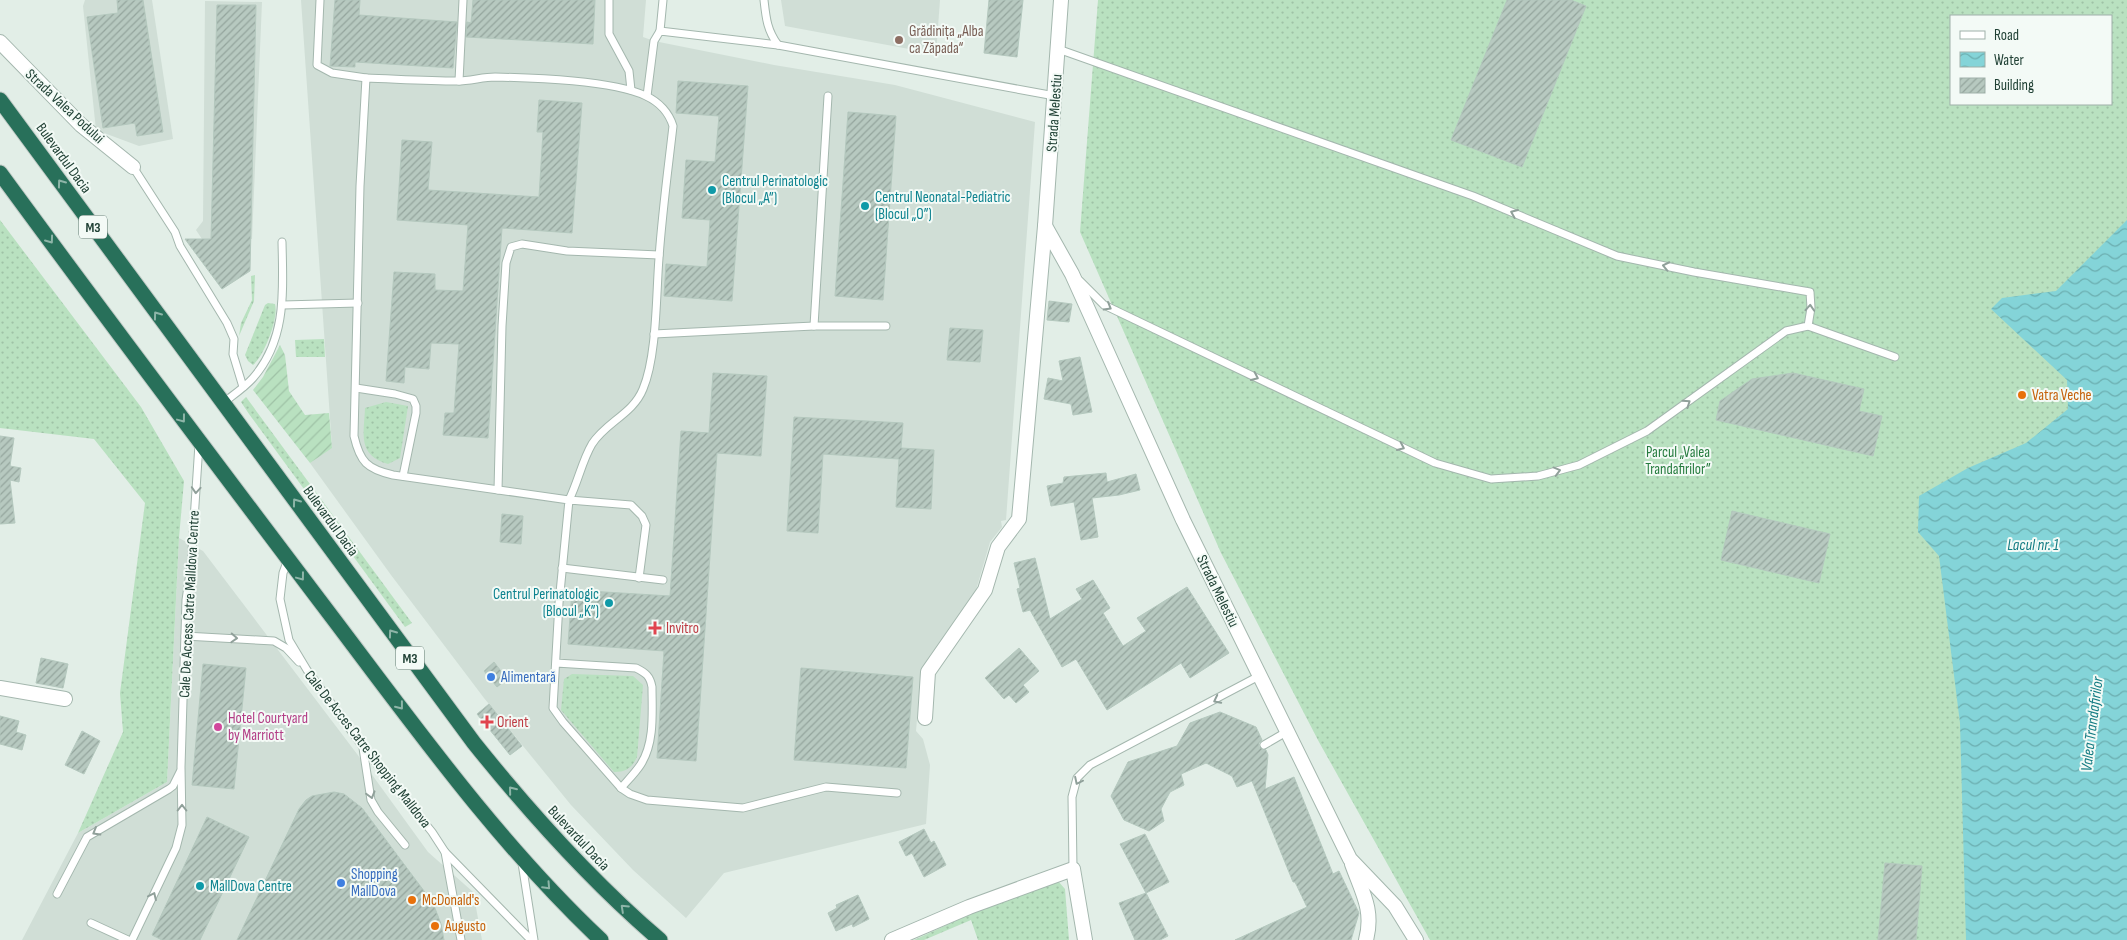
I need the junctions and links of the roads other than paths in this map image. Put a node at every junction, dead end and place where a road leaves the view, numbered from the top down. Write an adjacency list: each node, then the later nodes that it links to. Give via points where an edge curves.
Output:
1 (320, 0): 11 (lane, via 317,65 332,73)
2 (463, 0): 12 (lane)
3 (609, 0): 13 (lane, via 608,34 629,71)
4 (663, 0): 7 (lane)
5 (764, 0): 9 (lane, via 767,25)
6 (1061, 0): 10 (street, Strada Melestiu)
7 (660, 31): 9 (lane); 14 (lane, via 654,41)
8 (0, 42): 18 (street, Strada Valea Podului, via 81,125)
9 (778, 45): 16 (lane)
10 (1058, 49): 16 (street, Strada Melestiu); 28 (lane, one-way to 10, via 1810,292 1617,256 1473,196)
11 (366, 78): 12 (lane); 24 (lane)
12 (459, 81): 13 (lane, via 494,77 584,82)
13 (631, 90): 14 (lane)
14 (647, 96): 22 (lane, via 665,110 673,126)
15 (828, 96): 26 (lane)
16 (1055, 96): 20 (street, Strada Melestiu)
17 (0, 100): 33 (highway, Bulevardul Dacia / M3, one-way to 17)
18 (133, 167): 31 (lane, via 227,323 234,339 233,354)
19 (0, 173): 34 (highway, M3, one-way to 34)
20 (1045, 226): 23 (street, Strada Melestiu); 48 (street, Strada Melestiu, via 1019,519 998,547 984,590 928,672)
21 (282, 242): 25 (lane)
22 (659, 255): 29 (lane); 36 (lane, via 567,251 522,244 511,247 506,263 502,326)
23 (1072, 274): 28 (lane, one-way to 28, via 1104,305 1435,463 1491,479 1538,476 1579,465 1647,431 1786,331); 45 (street, Strada Melestiu, via 1183,520)
24 (358, 303): 25 (lane); 32 (lane)
25 (283, 305): 31 (lane, via 270,353)
26 (814, 326): 27 (lane); 29 (lane)
27 (886, 326)
28 (1808, 326): 30 (lane)
29 (654, 334): 37 (lane, via 640,398 601,432 592,445)
30 (1895, 357)
31 (243, 387): 33 (lane)
32 (356, 388): 35 (lane, via 354,436 358,453 369,467); 35 (lane, via 413,399 416,413)
33 (223, 403): 67 (highway, Bulevardul Dacia / M3, one-way to 33, via 592,878 515,793 442,701)
34 (199, 441): 38 (highway, M3); 42 (lane, Cale De Access Catre Malldova Centre, one-way to 42)
35 (403, 476): 36 (lane)
36 (498, 490): 37 (lane)
37 (569, 500): 39 (lane); 40 (lane, via 631,505 637,509 646,525)
38 (288, 559): 44 (lane, Cale De Acces Catre Shopping Malldova, via 280,599 283,621 289,640); 58 (highway, M3, one-way to 58)
39 (562, 568): 40 (lane); 43 (lane)
40 (639, 578): 41 (lane)
41 (663, 580)
42 (185, 636): 44 (lane, one-way to 44, via 274,641 286,648); 52 (lane, Cale De Access Catre Malldova Centre)
43 (556, 663): 53 (lane, via 553,708); 53 (lane, via 636,668 650,679 647,753)
44 (307, 670): 51 (lane, Cale De Acces Catre Shopping Malldova)
45 (1260, 676): 49 (street, Strada Melestiu); 59 (lane, one-way to 59, via 1090,766 1078,778 1072,797)
46 (0, 688): 47 (street)
47 (64, 699)
48 (925, 718)
49 (1288, 731): 50 (lane); 57 (street, Strada Melestiu)
50 (1264, 745)
51 (363, 747): 55 (lane, one-way to 55, via 371,800); 56 (lane, Cale De Acces Catre Shopping Malldova)
52 (181, 767): 60 (lane, one-way to 60, via 169,789 87,837); 63 (lane, Cale De Access Catre Malldova Centre, one-way to 52, via 181,835)
53 (621, 788): 54 (lane, via 647,800 743,808 826,787)
54 (897, 793)
55 (405, 845)
56 (445, 852): 64 (lane, Cale De Acces Catre Shopping Malldova); 65 (lane)
57 (1350, 859): 70 (street, via 1370,914); 71 (street, Strada Melestiu, via 1395,906)
58 (522, 860): 65 (lane); 66 (highway, M3, one-way to 66)
59 (1073, 869): 68 (street, via 969,907); 69 (street)
60 (57, 894)
61 (91, 923): 62 (lane)
62 (128, 940)
63 (132, 940)
64 (462, 940)
65 (532, 940)
66 (601, 940)
67 (660, 940)
68 (892, 940)
69 (1086, 940)
70 (1366, 940)
71 (1416, 940)

